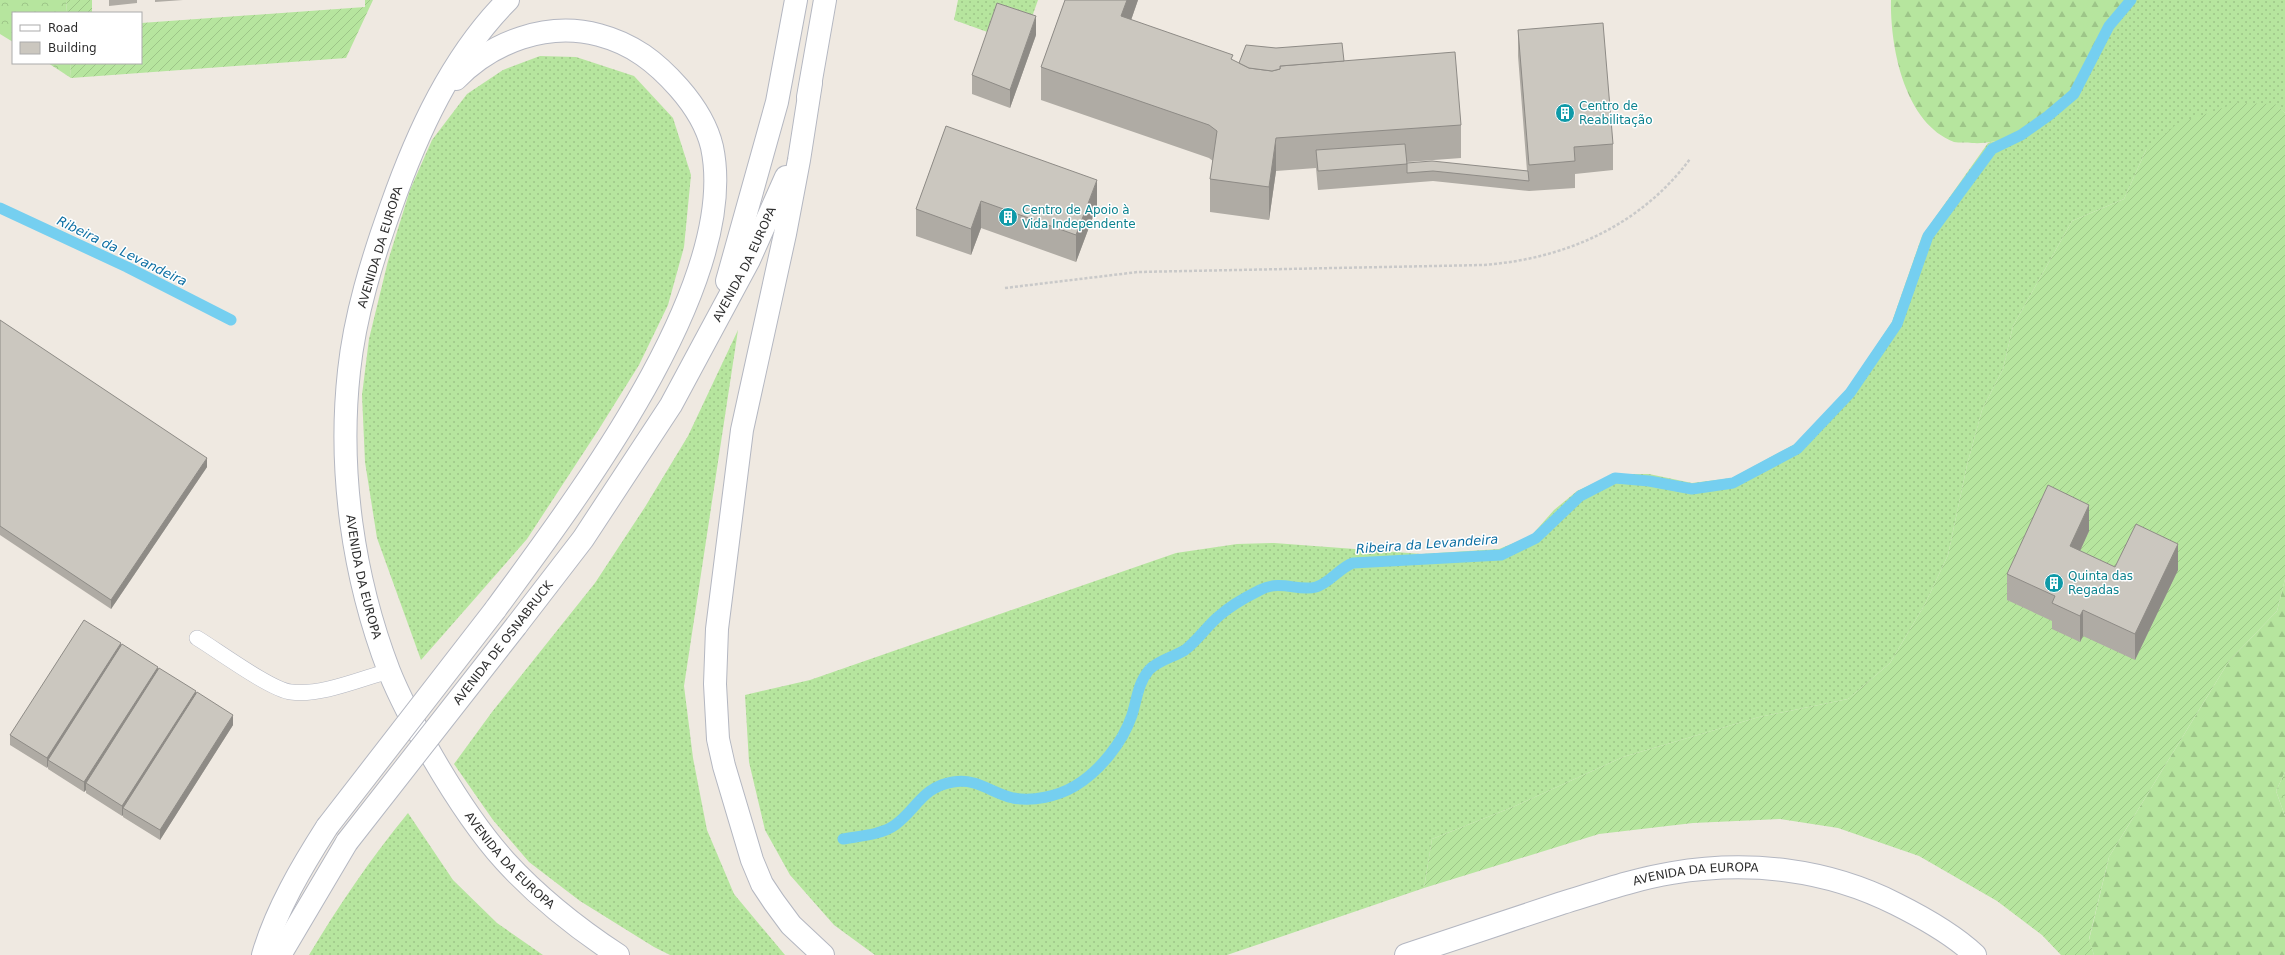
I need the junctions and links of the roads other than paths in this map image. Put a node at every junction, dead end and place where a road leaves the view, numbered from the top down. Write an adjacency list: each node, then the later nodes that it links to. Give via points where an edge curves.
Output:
1 (508, 0): 5 (main road, via 480,30 460,59)
2 (796, 0): 6 (main road, AVENIDA DA EUROPA, via 777,102)
3 (824, 0): 4 (main road, AVENIDA DA EUROPA)
4 (811, 83): 6 (main road, AVENIDA DA EUROPA, via 796,147 778,197 749,260); 12 (main road, via 788,219 742,430 717,630 714,684 718,739 752,860 762,884 778,908 791,925)
5 (426, 124): 8 (main road, AVENIDA DA EUROPA, via 398,186 366,287 349,368 346,412 346,456 352,528 372,619); 9 (main road, bridge, via 452,84 469,66 487,52 510,41 562,31 591,33 619,41 637,50 666,73 685,95 701,120 712,145 716,173 714,203 703,260 694,287 663,353 608,448 547,539 495,610 327,827 285,901)
6 (715, 322): 10 (main road, AVENIDA DE OSNABRUCK, bridge, via 671,405 615,493 550,584 347,842)
7 (197, 638): 8 (lane, via 275,687 292,693 326,689)
8 (389, 671): 11 (main road, AVENIDA DA EUROPA, via 413,722 438,766 488,841 541,897)
9 (263, 955)
10 (280, 955)
11 (618, 955)
12 (824, 955)
13 (1406, 955): 14 (main road, AVENIDA DA EUROPA, via 1637,881 1672,873 1728,867 1785,870 1862,888 1926,920)
14 (1975, 955)

